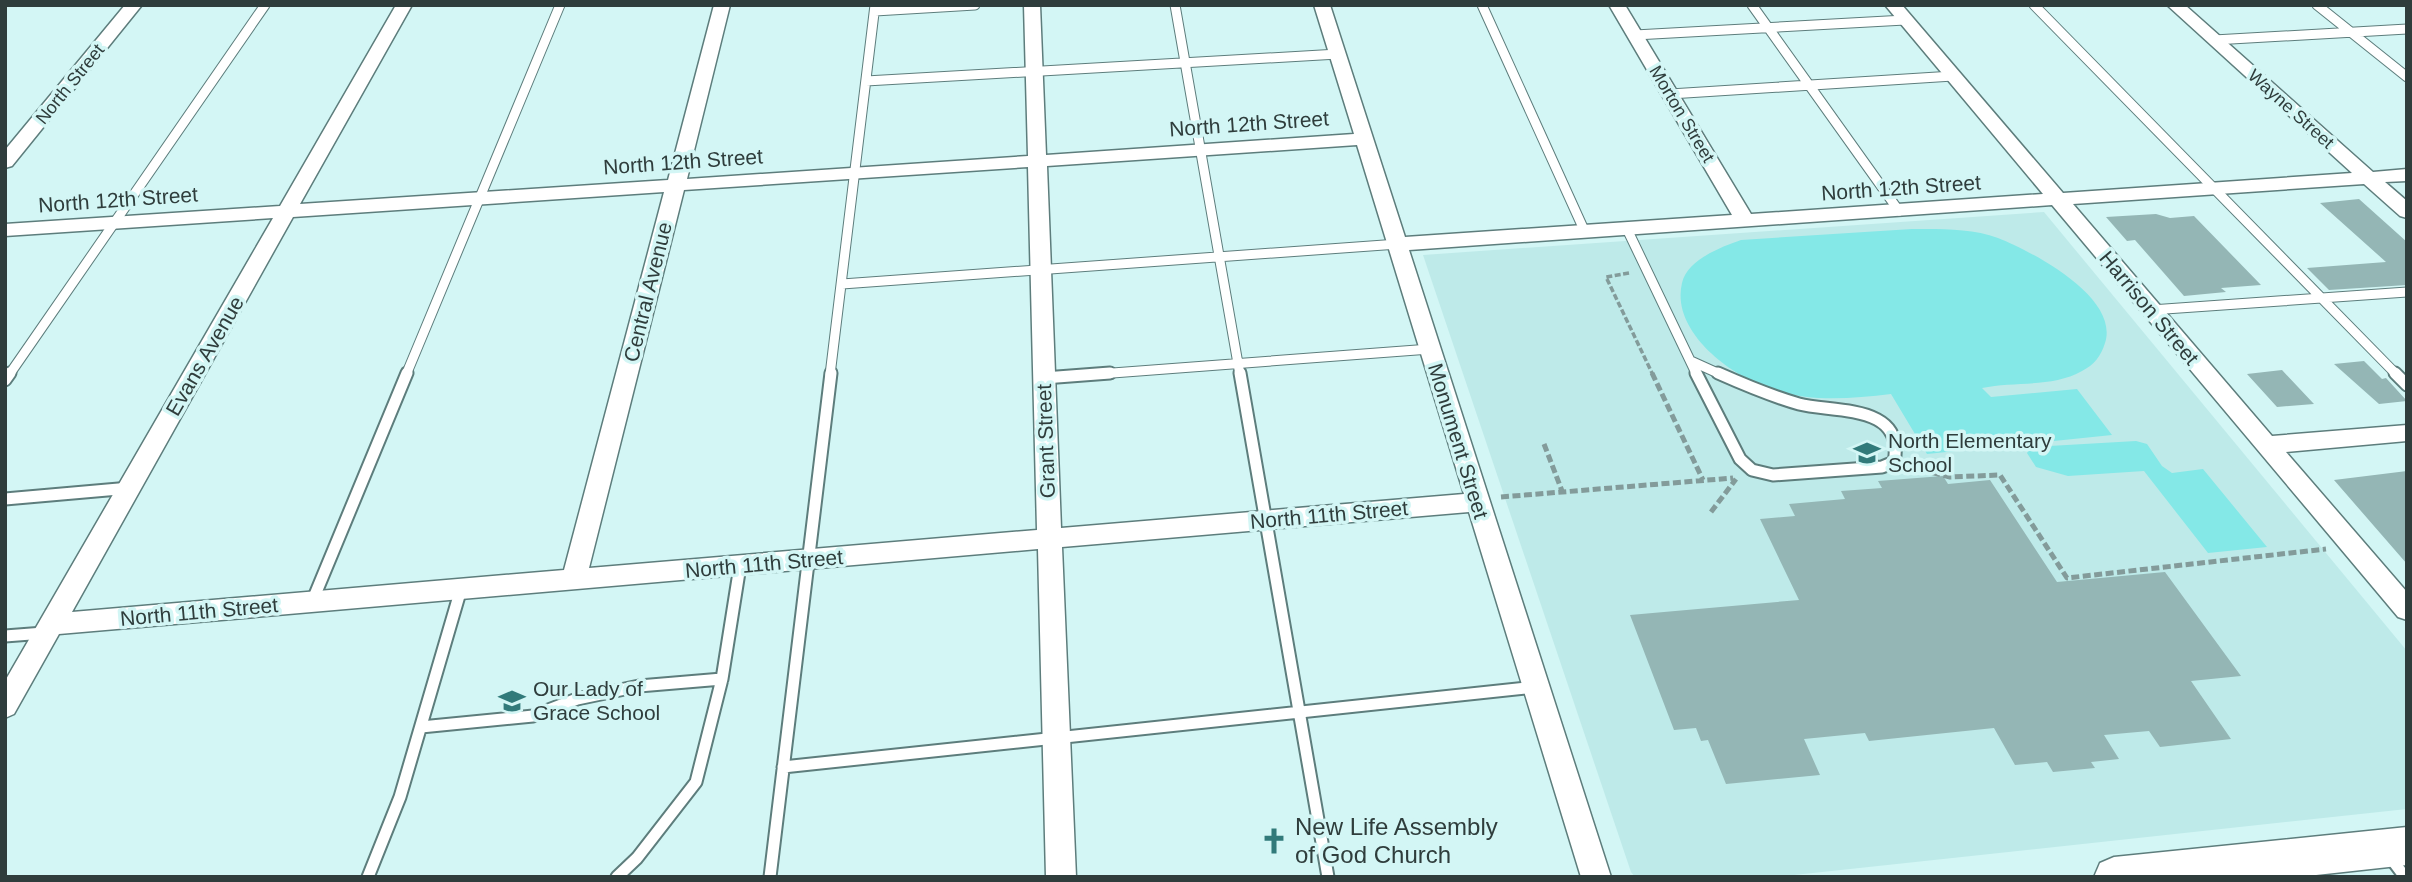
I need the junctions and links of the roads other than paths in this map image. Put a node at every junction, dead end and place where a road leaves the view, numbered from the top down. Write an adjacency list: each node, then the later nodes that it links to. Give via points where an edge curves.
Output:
1 (134, 5): 35 (street, North Street)
2 (265, 5): 47 (lane)
3 (404, 5): 43 (street, Evans Avenue)
4 (560, 5): 41 (lane)
5 (722, 5): 39 (street, Central Avenue)
6 (975, 5): 17 (lane)
7 (1032, 5): 26 (street, Grant Street)
8 (1175, 5): 25 (lane)
9 (1322, 5): 24 (street, Monument Street)
10 (1482, 5): 50 (lane)
11 (1617, 5): 22 (street, Morton Street)
12 (1752, 5): 19 (lane)
13 (1892, 5): 18 (street, Harrison Street)
14 (2034, 5): 40 (lane)
15 (2175, 5): 23 (street, Wayne Street)
16 (2317, 5): 21 (lane)
17 (875, 8): 29 (lane)
18 (1905, 20): 19 (lane); 27 (street, Harrison Street)
19 (1768, 27): 22 (lane); 30 (lane)
20 (2407, 29): 21 (lane)
21 (2351, 32): 23 (lane); 28 (lane)
22 (1635, 36): 31 (street, Morton Street)
23 (2214, 40): 38 (street, Wayne Street)
24 (1338, 54): 25 (lane); 32 (street, Monument Street)
25 (1185, 63): 26 (lane); 33 (lane)
26 (1034, 71): 29 (lane); 34 (street, Grant Street)
27 (1953, 76): 30 (lane); 42 (street, Harrison Street)
28 (2407, 77)
29 (866, 81): 36 (lane)
30 (1810, 86): 31 (lane); 44 (lane)
31 (1670, 94): 46 (street, Morton Street)
32 (1364, 139): 33 (street, North 12th Street); 51 (street, Monument Street)
33 (1200, 150): 34 (street, North 12th Street); 52 (lane)
34 (1037, 161): 36 (street, North 12th Street); 53 (street, Grant Street)
35 (5, 162)
36 (855, 173): 39 (street, North 12th Street); 54 (lane)
37 (2407, 175): 38 (street, North 12th Street)
38 (2369, 178): 40 (street, North 12th Street); 45 (street, Wayne Street)
39 (676, 185): 41 (street, North 12th Street); 73 (street, Central Avenue)
40 (2213, 189): 42 (street, North 12th Street); 56 (lane)
41 (480, 198): 43 (street, North 12th Street); 75 (lane)
42 (2059, 200): 44 (street, North 12th Street); 57 (street, Harrison Street)
43 (287, 211): 47 (street, North 12th Street); 66 (street, Evans Avenue)
44 (1899, 211): 46 (street, North 12th Street)
45 (2407, 212)
46 (1746, 222): 48 (street, North 12th Street)
47 (114, 223): 49 (street, North 12th Street); 62 (lane)
48 (1627, 229): 50 (street, North 12th Street); 59 (lane)
49 (5, 230)
50 (1585, 232): 51 (street, North 12th Street)
51 (1398, 244): 52 (lane); 58 (street, Monument Street)
52 (1219, 257): 53 (lane); 60 (lane)
53 (1041, 270): 54 (lane); 61 (street, Grant Street)
54 (842, 284): 71 (lane)
55 (2407, 292): 56 (lane)
56 (2320, 298): 57 (lane); 63 (lane)
57 (2151, 310): 65 (street, Harrison Street)
58 (1430, 349): 60 (lane); 68 (street, Monument Street)
59 (1691, 361): 59 (lane, via 1740,459 1752,470 1773,475 1882,467 1894,462 1895,439 1878,419 1859,412 1805,406)
60 (1238, 363): 61 (lane); 69 (lane)
61 (1044, 378): 70 (street, Grant Street)
62 (5, 380)
63 (2407, 385)
64 (2407, 433): 65 (street)
65 (2264, 445): 76 (street, Harrison Street)
66 (130, 488): 67 (lane); 77 (street, Evans Avenue)
67 (5, 499)
68 (1476, 502): 69 (street, North 11th Street); 80 (street, Monument Street)
69 (1265, 520): 70 (street, North 11th Street); 82 (lane)
70 (1050, 540): 71 (street, North 11th Street); 84 (street, Grant Street)
71 (808, 560): 72 (street, North 11th Street); 85 (lane)
72 (740, 566): 73 (street, North 11th Street); 79 (lane)
73 (574, 580): 74 (street, North 11th Street)
74 (461, 589): 75 (street, North 11th Street); 83 (lane)
75 (312, 602): 77 (street, North 11th Street)
76 (2406, 608)
77 (49, 629): 78 (lane); 81 (street, Evans Avenue)
78 (5, 636)
79 (722, 679): 83 (lane, via 639,686 577,699 533,716); 88 (lane, via 696,782)
80 (1536, 687): 82 (lane); 92 (street, Monument Street)
81 (5, 706)
82 (1299, 712): 84 (lane); 91 (lane)
83 (421, 727): 87 (lane, via 400,797)
84 (1056, 738): 85 (lane); 90 (street, Grant Street)
85 (783, 767): 89 (lane)
86 (2399, 857): 93 (main road)
87 (368, 877)
88 (617, 877)
89 (770, 877)
90 (1061, 877)
91 (1328, 877)
92 (1596, 877)
93 (2114, 877)

